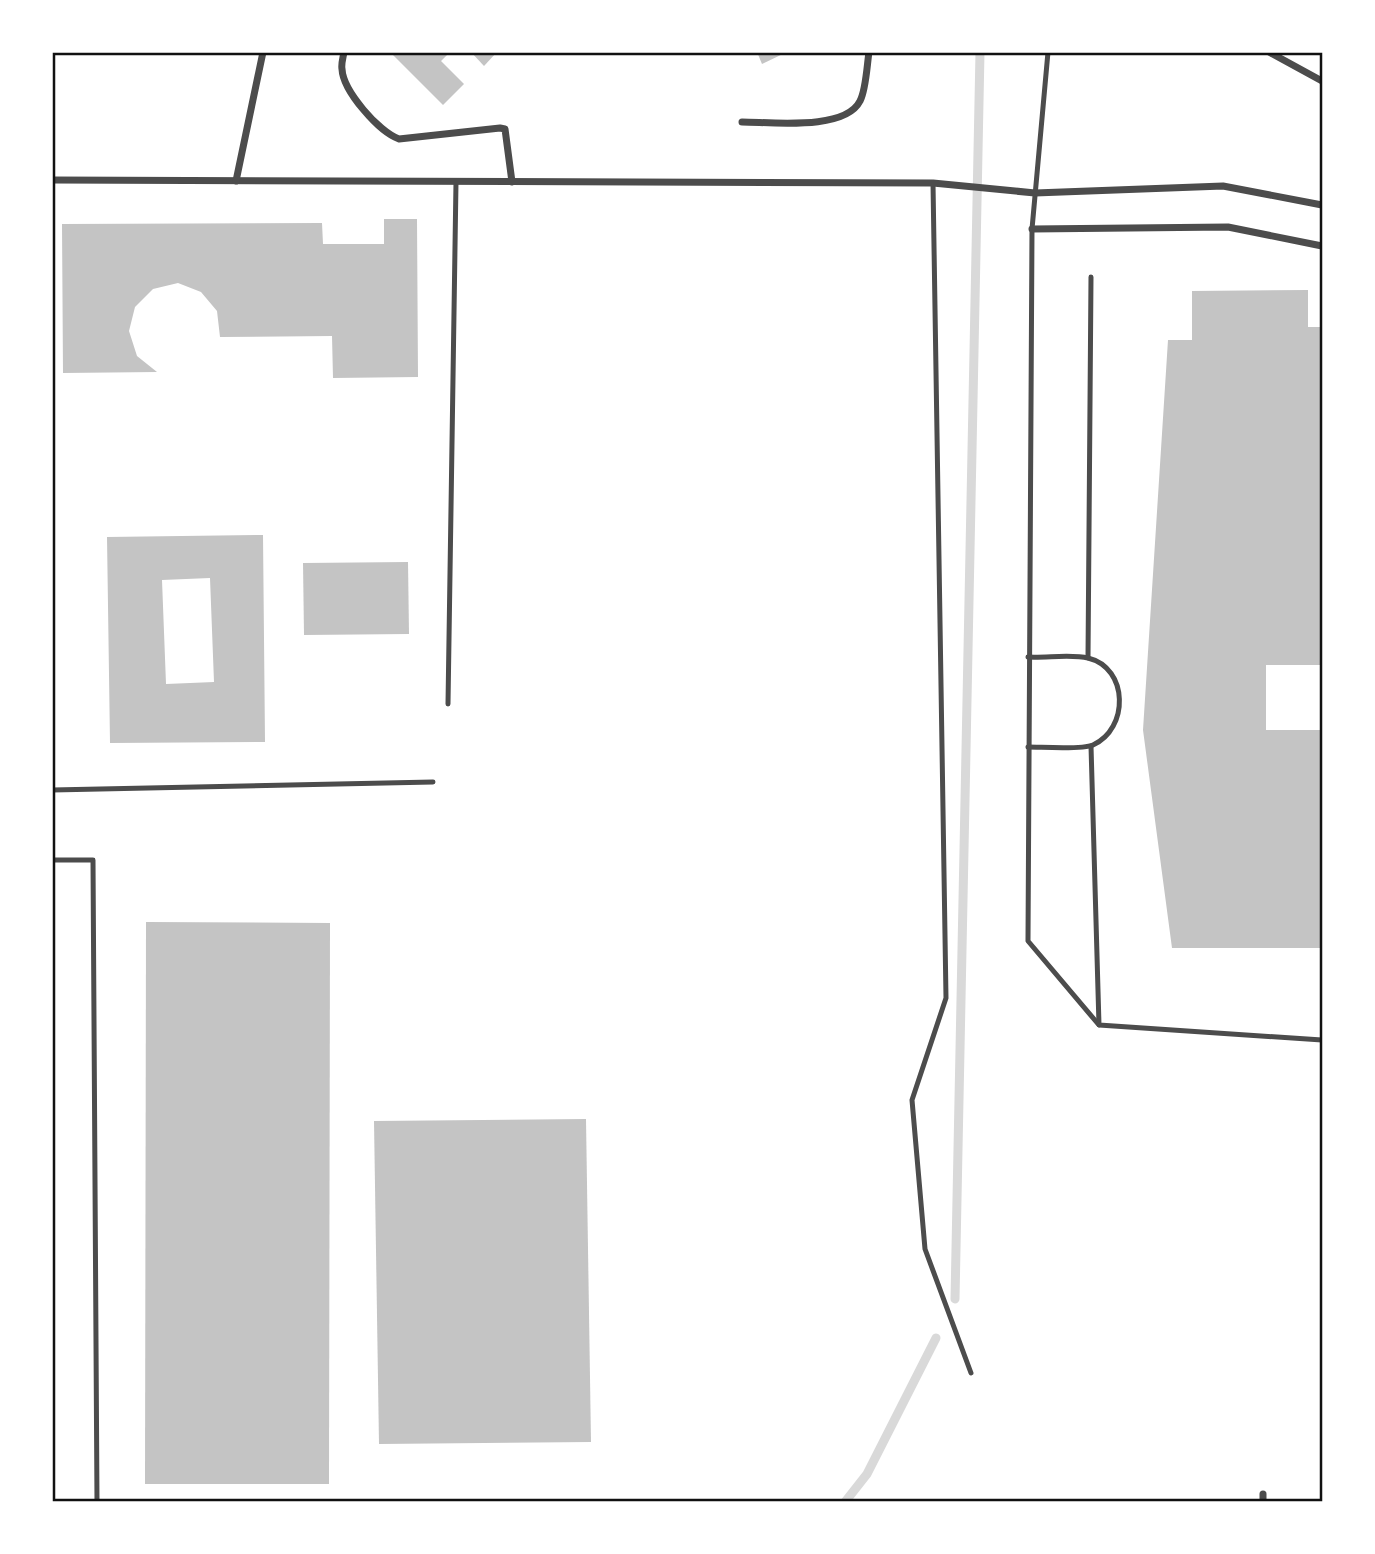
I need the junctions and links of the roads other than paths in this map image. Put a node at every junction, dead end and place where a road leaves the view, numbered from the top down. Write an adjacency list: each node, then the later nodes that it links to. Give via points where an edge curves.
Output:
1 (263, 52): 9 (street)
2 (344, 52): 11 (street, via 342,70 347,86 388,135 399,139 505,129)
3 (869, 52): 7 (street, via 860,101 845,115 814,123)
4 (1048, 52): 13 (lane)
5 (1269, 52): 6 (street)
6 (1322, 81)
7 (742, 122)
8 (52, 180): 9 (street)
9 (236, 181): 10 (street)
10 (456, 181): 11 (street); 20 (lane)
11 (512, 182): 12 (street)
12 (933, 183): 13 (street); 28 (lane, via 946,998 912,1100 925,1249)
13 (1035, 193): 14 (street, via 1223,186); 15 (lane)
14 (1322, 205)
15 (1032, 229): 16 (street, via 1228,227); 18 (lane)
16 (1322, 246)
17 (1091, 277): 19 (lane)
18 (1028, 657): 19 (lane); 22 (lane)
19 (1088, 658): 21 (lane, via 1107,669 1119,688 1120,700 1110,732)
20 (448, 704)
21 (1091, 746): 22 (lane); 26 (lane)
22 (1028, 747): 26 (lane, via 1028,941)
23 (433, 782): 24 (lane)
24 (52, 790)
25 (52, 860): 29 (lane, via 93,860)
26 (1099, 1025): 27 (lane)
27 (1322, 1040)
28 (971, 1373)
29 (97, 1502)

